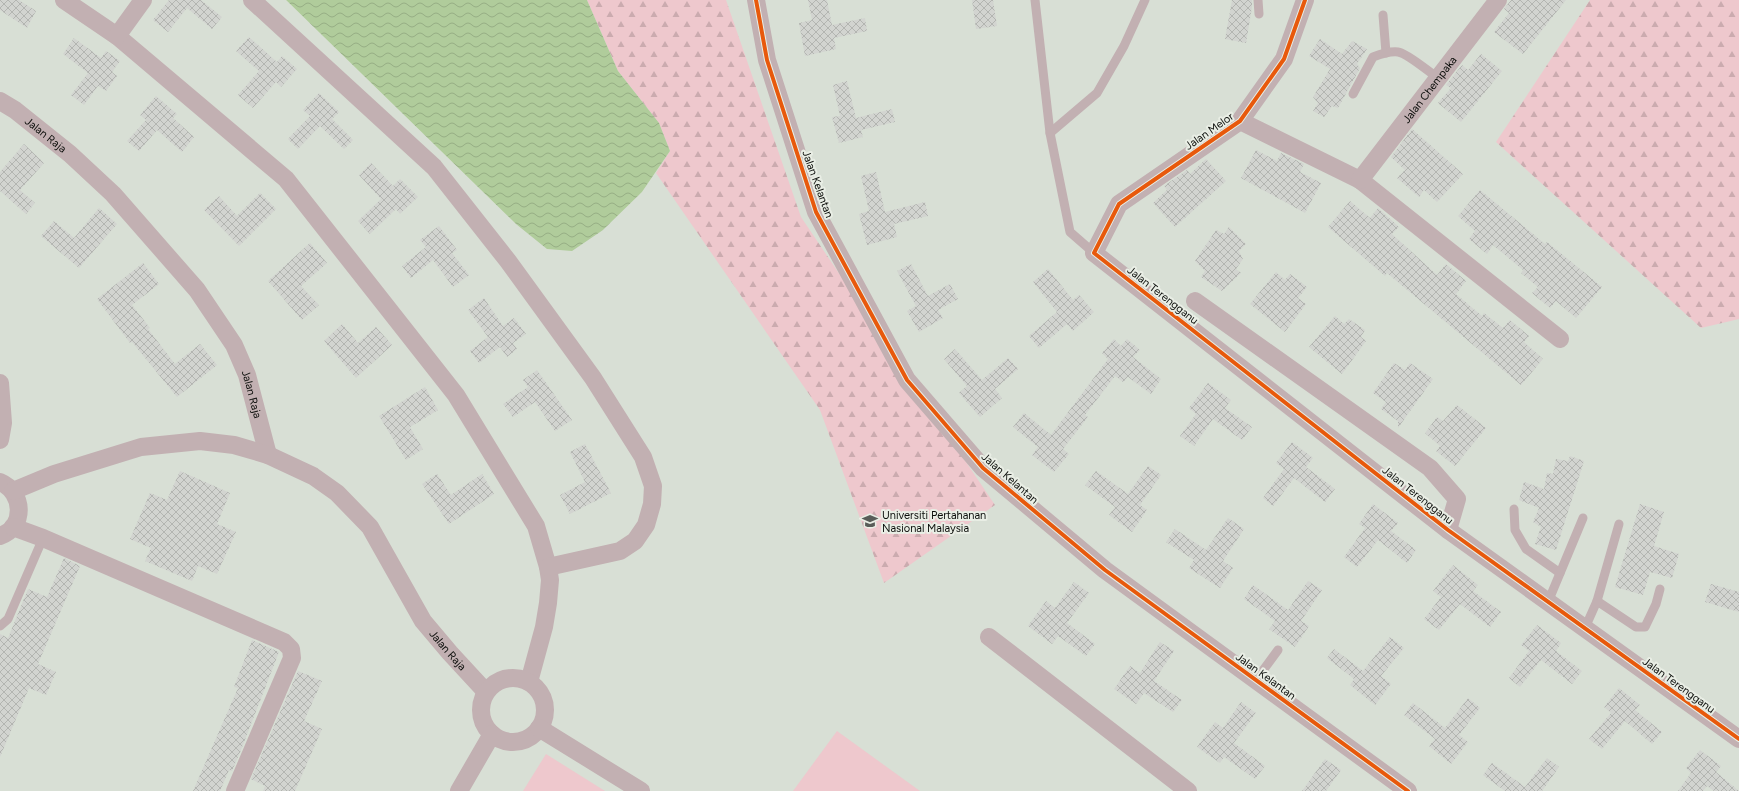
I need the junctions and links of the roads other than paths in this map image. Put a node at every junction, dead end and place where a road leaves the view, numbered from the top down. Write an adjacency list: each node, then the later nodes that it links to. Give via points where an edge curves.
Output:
1 (64, 0): 12 (street)
2 (143, 0): 12 (street)
3 (252, 0): 33 (street, via 434,167 508,261 589,372 643,457 653,486 652,504 646,525 635,541 620,551)
4 (756, 0): 42 (street, Jalan Kelantan, via 767,60 816,212 907,380 983,468 1105,570)
5 (1035, 0): 18 (lane)
6 (1145, 0): 18 (lane, via 1124,46 1097,93)
7 (1258, 0): 10 (lane)
8 (1305, 0): 17 (street, Jalan Melor, via 1284,59)
9 (1498, 0): 14 (street, Jalan Chempaka)
10 (1259, 14)
11 (1384, 15): 13 (lane)
12 (118, 36): 33 (street, via 286,179 456,395 536,526)
13 (1386, 53): 14 (lane, via 1399,52); 15 (lane, via 1373,57)
14 (1438, 78): 19 (street, Jalan Chempaka)
15 (1353, 94)
16 (0, 101): 25 (street, Jalan Raja, via 70,154 113,194 197,290 234,344 247,375)
17 (1240, 122): 19 (street); 20 (street, Jalan Melor, via 1119,204)
18 (1050, 133): 20 (lane, via 1070,232)
19 (1360, 180): 22 (street)
20 (1094, 253): 30 (street, Jalan Terengganu)
21 (1195, 301): 30 (street, via 1430,468 1457,499)
22 (1560, 339)
23 (0, 383): 24 (street, via 3,423)
24 (0, 440)
25 (268, 455): 26 (street, via 234,445 200,441 140,446 54,474); 44 (street, Jalan Raja, via 313,476 337,493 370,527 423,621)
26 (7, 486): 31 (street, via 18,499 20,509 18,518)
27 (1514, 509): 34 (lane, via 1515,530 1526,549)
28 (1583, 518): 34 (lane)
29 (1619, 524): 36 (lane)
30 (1448, 530): 37 (street, Jalan Terengganu)
31 (7, 532): 32 (street)
32 (43, 538): 38 (lane, via 8,619); 48 (street, via 284,642 291,649 292,658)
33 (548, 567): 43 (street, via 548,603)
34 (1560, 573): 37 (lane)
35 (1660, 589): 36 (lane, via 1645,627 1636,627)
36 (1597, 601): 39 (lane)
37 (1548, 602): 39 (street, Jalan Terengganu)
38 (0, 626)
39 (1584, 628): 47 (street, Jalan Terengganu)
40 (989, 636): 51 (street)
41 (1278, 650): 42 (lane)
42 (1256, 680): 52 (street, Jalan Kelantan)
43 (529, 682): 44 (street, via 520,678 501,680); 45 (street, via 543,698 544,718)
44 (486, 692): 46 (street, via 481,714 484,725)
45 (539, 728): 46 (street, via 527,738 511,742 501,740); 50 (street)
46 (492, 734): 49 (street)
47 (1739, 739)
48 (235, 791)
49 (459, 791)
50 (641, 791)
51 (1188, 791)
52 (1408, 791)

